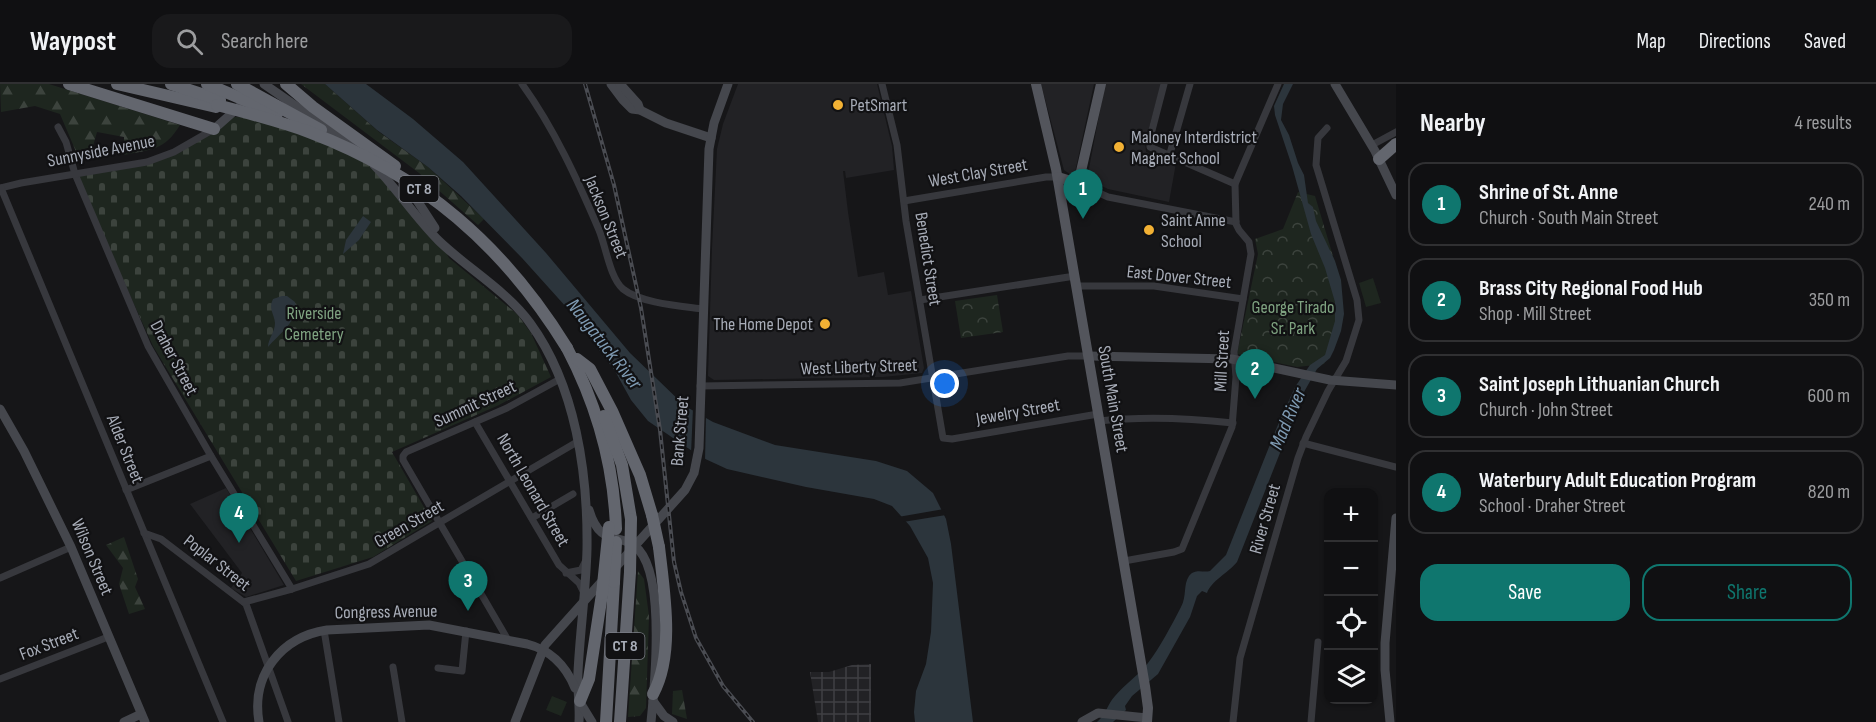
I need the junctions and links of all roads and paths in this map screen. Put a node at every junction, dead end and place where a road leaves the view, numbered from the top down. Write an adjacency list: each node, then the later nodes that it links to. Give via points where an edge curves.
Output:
1 (69, 84): 26 (highway)
2 (117, 84): 22 (highway)
3 (149, 84): 22 (highway, CT 8)
4 (171, 84): 22 (highway)
5 (207, 84): 28 (highway, CT 8, bridge)
6 (237, 84): 28 (highway, bridge)
7 (254, 84): 26 (street, Sunnyside Avenue, via 238,109)
8 (264, 84): 43 (street, via 362,153)
9 (285, 84): 35 (highway, bridge); 43 (street, via 388,154)
10 (293, 84): 44 (highway, bridge, via 314,105 446,203)
11 (522, 84): 48 (street, Jackson Street, via 574,177 619,284 640,297)
12 (610, 84): 23 (street, via 628,106)
13 (620, 84): 23 (street)
14 (728, 84): 29 (street, Bank Street)
15 (882, 84): 41 (street, Benedict Street, via 897,145)
16 (1035, 84): 36 (main road, South Main Street)
17 (1101, 84): 37 (main road)
18 (1164, 84): 32 (street, via 1149,146)
19 (1190, 84): 32 (street)
20 (1278, 84): 38 (street, Mill Street)
21 (1335, 84): 31 (street)
22 (218, 104): 44 (highway, CT 8, bridge, via 338,144 388,170 444,207)
23 (640, 110): 29 (street)
24 (58, 127): 34 (street, Draher Street)
25 (1327, 128): 54 (street, River Street, via 1318,138 1316,165 1359,313 1346,362)
26 (214, 129): 34 (street, Sunnyside Avenue, via 157,159)
27 (1396, 132): 31 (street)
28 (330, 136): 35 (highway, CT 8, bridge)
29 (711, 138): 48 (street, Bank Street)
30 (1396, 144): 33 (highway)
31 (1372, 145): 33 (street)
32 (1169, 157): 38 (street)
33 (1379, 159): 40 (street)
34 (75, 174): 39 (street, Sunnyside Avenue); 64 (street, Draher Street, via 148,346)
35 (410, 177): 50 (highway, CT 8, bridge, via 466,224 528,286)
36 (1058, 177): 37 (main road); 41 (street, West Clay Street); 45 (main road, South Main Street)
37 (1077, 183): 42 (street, via 1108,197)
38 (1235, 184): 42 (street, Mill Street)
39 (0, 188): 67 (street, Alder Street)
40 (1396, 195)
41 (903, 201): 47 (street, Benedict Street)
42 (1236, 222): 46 (street, Mill Street, via 1251,249)
43 (448, 248): 52 (street, via 522,312)
44 (499, 256): 74 (highway, CT 8, bridge, via 529,291 567,348 594,406 609,467)
45 (1076, 281): 46 (street, East Dover Street, via 1154,286); 47 (street, East Dover Street); 49 (main road, South Main Street)
46 (1243, 299): 51 (street, Mill Street)
47 (920, 300): 53 (street, Benedict Street)
48 (703, 309): 56 (street, Bank Street)
49 (1089, 356): 51 (street); 53 (street, West Liberty Street, via 1068,356); 58 (main road, South Main Street)
50 (577, 358): 71 (highway, via 590,369 612,411); 103 (highway, CT 8, bridge, via 613,438 631,519)
51 (1234, 359): 54 (street); 60 (street, Mill Street)
52 (560, 379): 59 (street, Summit Street); 62 (street)
53 (932, 379): 56 (street, West Liberty Street, via 873,384); 61 (street, Benedict Street)
54 (1331, 380): 55 (street); 63 (street, River Street)
55 (1396, 385)
56 (700, 386): 71 (street, Bank Street, via 694,475 689,485)
57 (0, 409): 76 (street, Wilson Street)
58 (1099, 417): 60 (street, Jewelry Street); 61 (street, Jewelry Street); 79 (main road, South Main Street)
59 (475, 422): 66 (street, North Leonard Street); 73 (street, Summit Street, via 403,456)
60 (1233, 423): 79 (street, Mill Street, via 1182,549)
61 (944, 439)
62 (577, 442): 66 (street, Green Street); 68 (street)
63 (1303, 443): 65 (street); 116 (street, River Street, via 1242,650)
64 (211, 456): 67 (street); 85 (street, Draher Street)
65 (1396, 467)
66 (511, 482): 70 (street, North Leonard Street); 73 (street, Green Street)
67 (126, 490): 75 (street, Alder Street)
68 (584, 493): 74 (street, via 594,525 604,535); 78 (street)
69 (573, 494): 70 (street)
70 (532, 518): 81 (street, North Leonard Street)
71 (654, 519): 74 (street, via 633,535); 77 (street, Bank Street); 98 (highway, bridge, via 666,628 660,681)
72 (1396, 519): 84 (street)
73 (441, 524): 85 (street, Green Street, via 369,564); 91 (street)
74 (613, 532): 77 (street); 99 (highway, bridge, via 589,679); 102 (highway, CT 8, bridge)
75 (144, 533): 87 (street, Poplar Street, via 161,539); 105 (street, Alder Street)
76 (71, 547): 82 (street); 90 (street, Wilson Street)
77 (635, 547): 80 (street, Bank Street); 83 (street, via 642,555)
78 (586, 560): 81 (street, North Leonard Street, via 581,570); 86 (street)
79 (1124, 561): 101 (main road, South Main Street)
80 (618, 564): 83 (street, via 636,563); 86 (street, Bank Street)
81 (566, 573): 86 (street, North Leonard Street, via 579,583)
82 (0, 578)
83 (652, 584): 98 (street, via 656,623)
84 (1393, 585): 118 (street, via 1385,662)
85 (292, 589): 87 (street, Green Street)
86 (584, 596): 93 (street, Bank Street); 99 (street)
87 (244, 602): 94 (street, Poplar Street)
88 (324, 630): 89 (street, Congress Avenue, via 420,625); 94 (street, Congress Avenue, via 292,642); 108 (street)
89 (466, 631): 91 (street, Congress Avenue); 96 (street, via 462,671)
90 (108, 637): 97 (street, Fox Street); 100 (street, Wilson Street)
91 (508, 640): 93 (street, Congress Avenue)
92 (1318, 642): 117 (street)
93 (542, 650): 99 (street, Congress Avenue, via 567,670); 110 (street, Bank Street)
94 (268, 666): 106 (street, Congress Avenue, via 258,695); 107 (street, Poplar Street)
95 (393, 667): 109 (street)
96 (438, 668)
97 (0, 678)
98 (653, 698): 113 (street); 114 (street, via 664,716)
99 (580, 701): 111 (street); 112 (street, Congress Avenue)
100 (143, 718): 104 (street)
101 (1147, 720): 115 (street, via 1095,714)
102 (606, 721)
103 (620, 721)
104 (124, 722)
105 (223, 722)
106 (259, 722)
107 (288, 722)
108 (339, 722)
109 (402, 722)
110 (515, 722)
111 (579, 722)
112 (592, 722)
113 (651, 722)
114 (673, 722)
115 (1082, 722)
116 (1233, 722)
117 (1311, 722)
118 (1390, 722)

